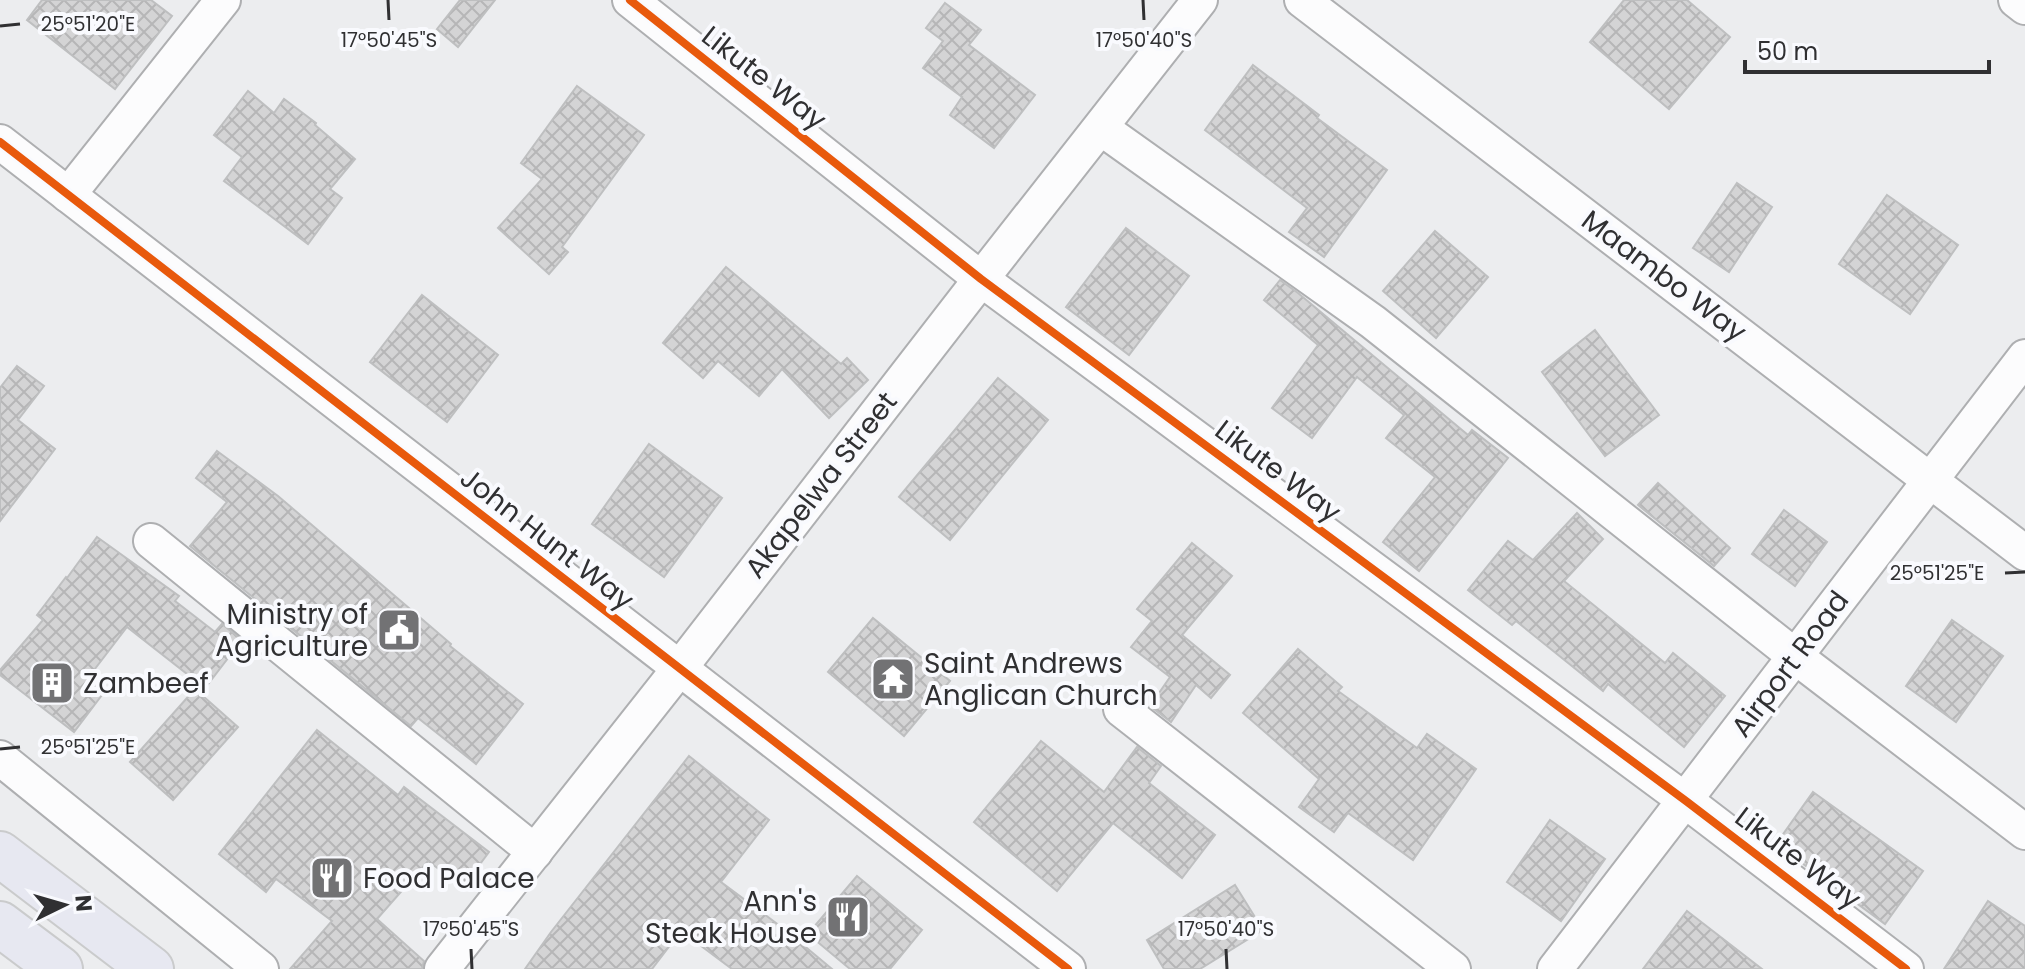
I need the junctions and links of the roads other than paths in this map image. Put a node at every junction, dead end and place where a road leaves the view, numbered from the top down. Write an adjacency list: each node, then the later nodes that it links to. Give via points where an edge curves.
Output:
1 (223, 0): 9 (street)
2 (630, 0): 10 (street, Likute Way)
3 (1200, 0): 7 (street, Akapelwa Street)
4 (1302, 0): 12 (street, Maambo Way)
5 (2016, 0): 6 (street)
6 (2025, 7)
7 (1101, 128): 10 (street, Akapelwa Street); 15 (street, via 1373,322)
8 (0, 142): 9 (street, John Hunt Way)
9 (68, 195): 16 (street, John Hunt Way)
10 (981, 279): 16 (street, Akapelwa Street); 19 (street, Likute Way)
11 (2025, 357): 12 (street, Airport Road)
12 (1931, 480): 14 (street, Maambo Way); 15 (street, Airport Road)
13 (151, 541): 21 (street)
14 (2025, 553)
15 (1796, 657): 19 (street, Airport Road); 20 (street)
16 (679, 669): 21 (street, Akapelwa Street); 28 (street, John Hunt Way)
17 (1121, 709): 29 (street)
18 (0, 758): 26 (street)
19 (1686, 801): 30 (street, Airport Road); 31 (street, Likute Way)
20 (2025, 832)
21 (535, 852): 27 (street, Akapelwa Street)
22 (0, 854): 25 (highway)
23 (0, 924): 24 (highway)
24 (60, 969)
25 (151, 969)
26 (261, 969)
27 (442, 969)
28 (1068, 969)
29 (1453, 969)
30 (1555, 969)
31 (1906, 969)

